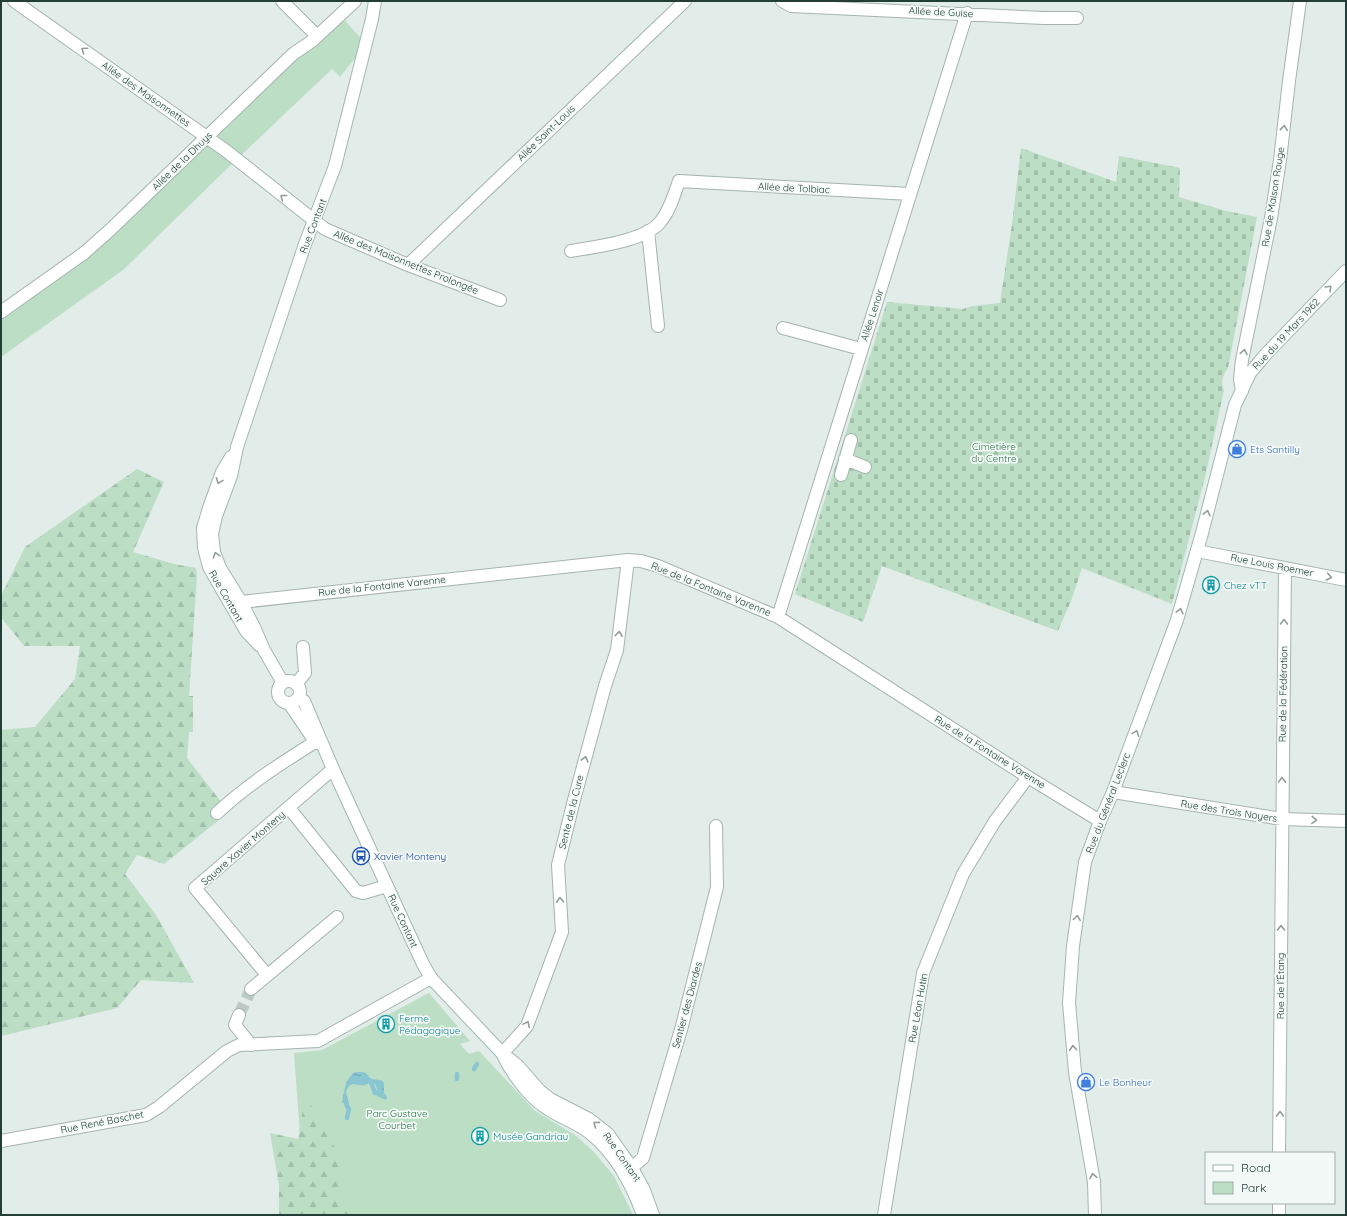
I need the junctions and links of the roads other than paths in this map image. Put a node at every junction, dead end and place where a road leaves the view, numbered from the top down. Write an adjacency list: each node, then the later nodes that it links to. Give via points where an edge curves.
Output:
1 (14, 1): 11 (street, Allée des Maisonnettes, one-way to 1)
2 (282, 1): 10 (street)
3 (355, 1): 10 (street, Allée de la Dhuys)
4 (374, 1): 13 (street, Rue Contant, via 372,19 335,166)
5 (685, 1): 16 (street, Allée Saint-Louis)
6 (782, 1): 8 (street, Allée de Guise, via 791,6)
7 (1300, 1): 23 (street, Rue de Maison Rouge, one-way to 7, via 1242,360 1271,218)
8 (967, 14): 9 (street, Allée de Guise); 12 (street, Allée Lenoir)
9 (1077, 18)
10 (317, 36): 11 (street, Allée de la Dhuys, via 293,54)
11 (207, 138): 13 (street, Allée des Maisonnettes, one-way to 11); 19 (street, Allée de la Dhuys, via 84,253)
12 (910, 194): 14 (street, Allée de Tolbiac, via 679,181 661,222); 22 (street, Allée Lenoir)
13 (314, 221): 16 (street, Allée des Maisonnettes Prolongée, via 325,229); 26 (street, Rue Contant)
14 (648, 231): 15 (street, via 622,242); 20 (street)
15 (571, 251)
16 (408, 265): 18 (street, Allée des Maisonnettes Prolongée)
17 (1346, 271): 23 (street, Rue du 19 Mars 1962, one-way to 17, via 1250,373 1266,354)
18 (500, 300)
19 (1, 312)
20 (658, 326)
21 (783, 328): 22 (street)
22 (861, 349): 35 (street, Allée Lenoir)
23 (1242, 391): 24 (street, Rue du 19 Mars 1962)
24 (1235, 405): 30 (street, Rue du Général Leclerc, one-way to 24)
25 (851, 440): 27 (street)
26 (237, 447): 34 (street, Rue Contant, one-way to 26, via 220,568 214,552 212,534 231,476); 37 (street, Rue Contant, one-way to 37, via 222,472 209,508 203,528 204,548 209,567 246,631)
27 (845, 459): 28 (street); 29 (street)
28 (866, 467)
29 (840, 475)
30 (1197, 550): 32 (street, Rue Louis Roemer); 44 (street, Rue du Général Leclerc, one-way to 30, via 1168,649)
31 (628, 560): 34 (street, Rue de la Fontaine Varenne); 35 (street, Rue de la Fontaine Varenne, via 658,566); 58 (street, Sente de la Cure, one-way to 31, via 527,1026 562,932 558,865 602,694 617,650)
32 (1285, 569): 33 (street, Rue Louis Roemer, one-way to 33); 47 (street, Rue de la Fédération, one-way to 32)
33 (1346, 580)
34 (241, 602): 37 (street, Rue Contant)
35 (778, 617): 43 (street, Rue de la Fontaine Varenne)
36 (303, 647): 39 (street, via 305,673)
37 (264, 650): 38 (street, Rue Contant)
38 (283, 683): 39 (street, via 289,681); 40 (street, via 278,688 281,700)
39 (296, 684): 40 (street, via 299,690)
40 (294, 700): 41 (street, Rue Contant); 42 (street, Rue Contant, via 304,701)
41 (315, 742): 42 (street, Rue Contant); 46 (street, via 270,770)
42 (333, 769): 45 (street, Square Xavier Monteny); 51 (street, Rue Contant)
43 (1028, 777): 48 (street, Rue de la Fontaine Varenne); 65 (street, Rue Léon Hutin, via 995,821 963,874 923,973)
44 (1113, 792): 47 (street, Rue des Trois Noyers); 48 (street, Rue du Général Leclerc)
45 (289, 808): 51 (street, via 356,891 363,893); 53 (street, Square Xavier Monteny, via 195,888)
46 (217, 813)
47 (1282, 819): 49 (street, Rue des Trois Noyers, one-way to 49); 60 (street, Rue de l'Étang, one-way to 47)
48 (1100, 821): 66 (street, Rue du Général Leclerc, one-way to 48, via 1094,1182 1075,1072 1069,1002 1073,946 1085,862)
49 (1346, 821)
50 (716, 826): 61 (street, Sentier des Diardes, via 717,888 682,1026 643,1158)
51 (387, 886): 54 (street, Rue Contant)
52 (337, 916): 53 (street)
53 (267, 975): 55 (street)
54 (431, 978): 57 (street, Rue René Baschet, via 318,1041); 58 (street, Rue Contant)
55 (251, 989)
56 (239, 1015): 57 (street, via 235,1025)
57 (252, 1045): 59 (street, Rue René Baschet, via 238,1045 226,1051 146,1115)
58 (502, 1052): 61 (street, Rue Contant, via 512,1072 537,1101 591,1134)
59 (1, 1141)
60 (1279, 1152)
61 (628, 1171): 63 (street, Rue Contant); 64 (street, Rue Contant, via 644,1190)
62 (1279, 1204): 67 (street)
63 (643, 1215)
64 (653, 1215)
65 (884, 1215)
66 (1095, 1215)
67 (1279, 1215)

